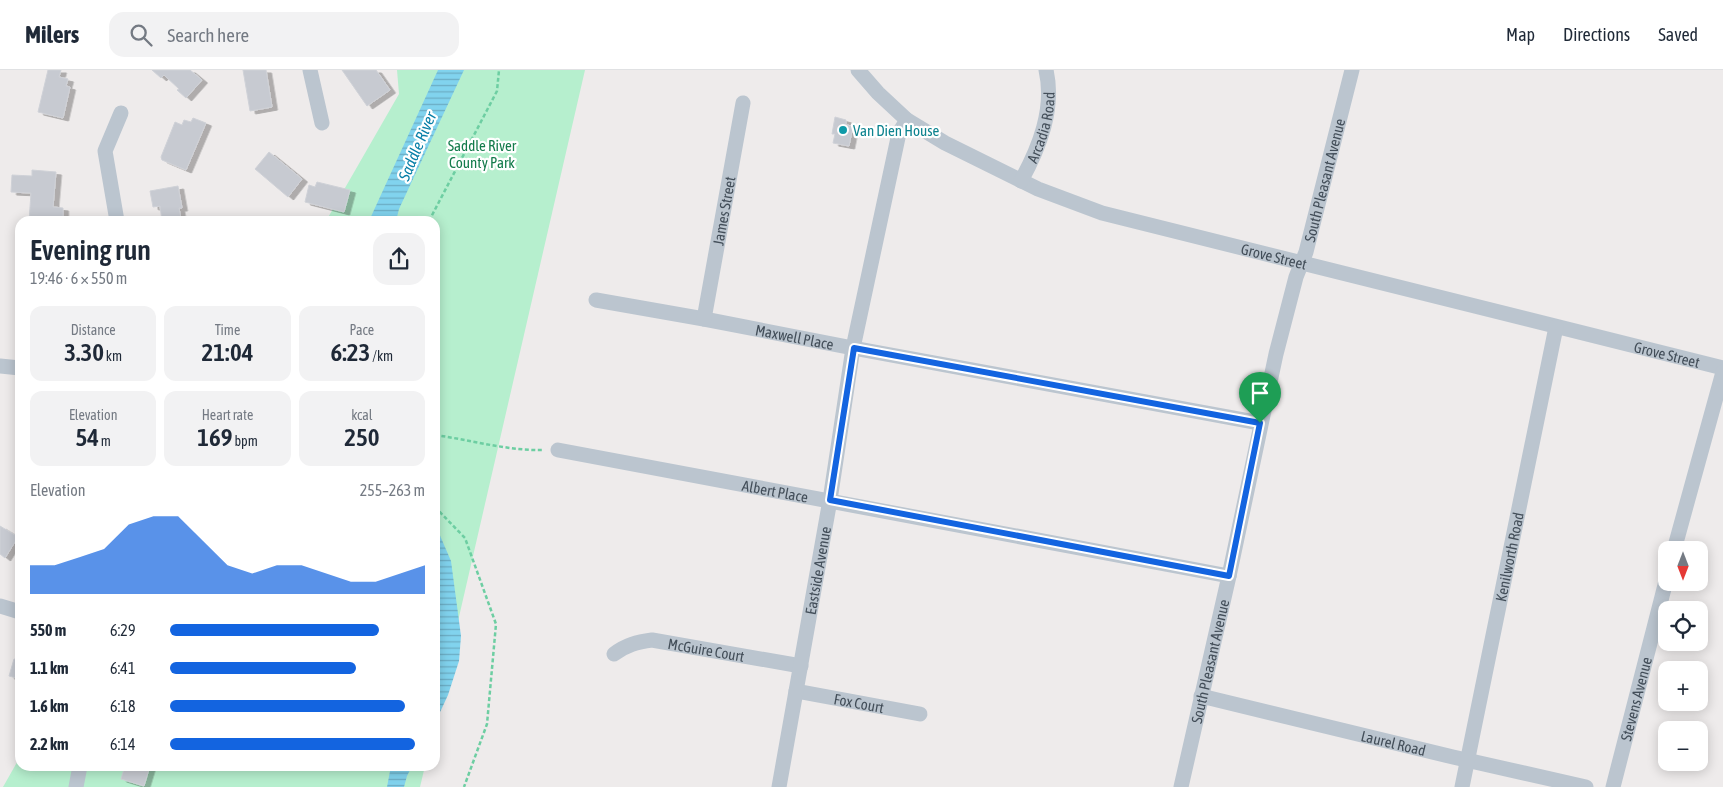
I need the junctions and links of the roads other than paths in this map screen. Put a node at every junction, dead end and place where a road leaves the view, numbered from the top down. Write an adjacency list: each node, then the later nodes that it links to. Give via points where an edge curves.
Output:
1 (310, 70): 8 (street)
2 (858, 70): 7 (street, Grove Street)
3 (1046, 70): 9 (street, Arcadia Road, via 1048,98 1041,139)
4 (1352, 70): 11 (street, South Pleasant Avenue)
5 (743, 103): 13 (street, James Street)
6 (121, 113): 10 (street, via 105,151)
7 (906, 120): 9 (street, Grove Street); 15 (street, Eastside Avenue, via 899,133)
8 (322, 123)
9 (1021, 181): 11 (street, Grove Street, via 1102,213)
10 (116, 216)
11 (1302, 263): 14 (street, Grove Street); 19 (street, South Pleasant Avenue)
12 (596, 300): 13 (street, Maxwell Place)
13 (704, 318): 15 (street, Maxwell Place)
14 (1556, 327): 18 (street, Grove Street); 32 (street, Kenilworth Road)
15 (854, 348): 19 (street, Maxwell Place); 21 (street, Eastside Avenue)
16 (0, 366): 17 (street)
17 (15, 368)
18 (1723, 370): 22 (street)
19 (1260, 423): 23 (street, South Pleasant Avenue)
20 (558, 450): 21 (street, Albert Place)
21 (830, 500): 23 (street, Albert Place); 28 (street, Eastside Avenue)
22 (1676, 541)
23 (1229, 576): 30 (street, South Pleasant Avenue)
24 (1663, 591): 39 (street, Stevens Avenue)
25 (0, 606): 26 (street)
26 (15, 610)
27 (614, 654): 28 (street, McGuire Court, via 638,641 652,640)
28 (801, 666): 29 (street, Eastside Avenue)
29 (796, 691): 31 (street, Fox Court); 35 (street, Eastside Avenue)
30 (1201, 696): 32 (street, Laurel Road); 36 (street, South Pleasant Avenue)
31 (920, 714)
32 (1468, 760): 37 (street, Kenilworth Road); 38 (street, Laurel Road)
33 (79, 771): 34 (street)
34 (76, 787)
35 (779, 787)
36 (1181, 787)
37 (1462, 787)
38 (1586, 787)
39 (1613, 787)

